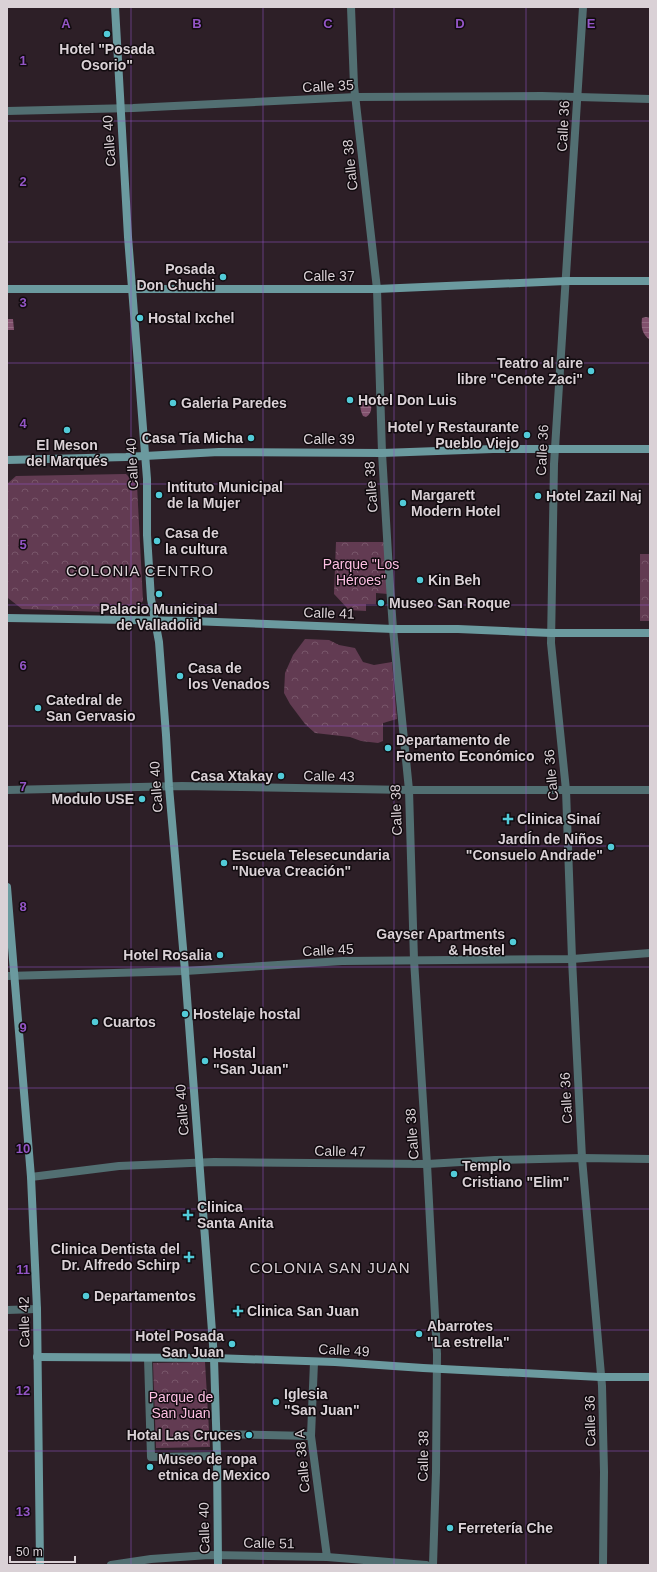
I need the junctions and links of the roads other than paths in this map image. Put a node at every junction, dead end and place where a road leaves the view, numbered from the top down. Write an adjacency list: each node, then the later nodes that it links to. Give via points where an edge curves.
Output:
1 (115, 7): 7 (main road, Calle 40)
2 (351, 7): 4 (street, Calle 38)
3 (583, 7): 5 (street, Calle 36)
4 (356, 97): 5 (street, Calle 35); 7 (street, Calle 35); 13 (street, Calle 38)
5 (577, 97): 6 (street, Calle 35); 9 (street, Calle 36)
6 (650, 99)
7 (120, 108): 8 (street, Calle 35); 12 (main road, Calle 40)
8 (7, 111)
9 (566, 281): 10 (main road, Calle 37); 13 (main road, Calle 37); 14 (street, Calle 36)
10 (650, 281)
11 (7, 289): 12 (main road, Calle 37)
12 (132, 289): 13 (main road, Calle 37); 17 (main road, Calle 40)
13 (377, 289): 16 (street, Calle 38)
14 (555, 449): 15 (main road, Calle 39); 16 (main road, Calle 39); 22 (street, Calle 36)
15 (650, 449)
16 (382, 453): 17 (main road, Calle 39, via 219,452); 21 (street, Calle 38)
17 (145, 456): 18 (main road, Calle 39); 20 (main road, Calle 40, via 147,535)
18 (7, 460)
19 (7, 618): 20 (main road, Calle 41)
20 (155, 621): 21 (main road, Calle 41); 24 (main road, Calle 40, via 166,727)
21 (393, 629): 22 (main road, Calle 41); 26 (street, Calle 38)
22 (552, 632): 23 (main road, Calle 41); 27 (street, Calle 36)
23 (650, 632)
24 (169, 787): 25 (street, Calle 43); 26 (street, Calle 43); 33 (main road, Calle 40)
25 (7, 790)
26 (409, 790): 27 (street, Calle 43); 32 (street, Calle 38)
27 (566, 790): 28 (street, Calle 43); 31 (street, Calle 36)
28 (650, 790)
29 (7, 886): 34 (main road, Calle 42)
30 (650, 953): 31 (street, Calle 45)
31 (572, 959): 32 (street, Calle 45); 35 (street, Calle 36)
32 (414, 960): 33 (street, Calle 45, via 342,961); 38 (street, Calle 38)
33 (185, 971): 34 (street, Calle 45); 37 (main road, Calle 40)
34 (10, 976): 39 (main road, Calle 42)
35 (582, 1158): 36 (street, Calle 47); 38 (street, Calle 47); 47 (street, Calle 36)
36 (650, 1159)
37 (199, 1163): 38 (street, Calle 47); 39 (street, Calle 47, via 119,1166); 44 (main road, Calle 40)
38 (428, 1164): 46 (street, Calle 38)
39 (31, 1177): 40 (main road, Calle 42)
40 (37, 1309): 41 (street); 42 (main road, Calle 42)
41 (7, 1310)
42 (37, 1357): 43 (main road, Calle 49); 54 (main road, Calle 42)
43 (148, 1358): 44 (main road, Calle 49); 51 (street, via 151,1456)
44 (214, 1358): 45 (main road, Calle 49); 49 (main road, Calle 40)
45 (314, 1362): 46 (main road, Calle 49); 50 (street, Calle 38 A)
46 (438, 1368): 47 (main road, Calle 49); 58 (street, Calle 38)
47 (600, 1377): 48 (main road, Calle 49); 59 (street, Calle 36, via 604,1464)
48 (650, 1377)
49 (216, 1434): 50 (street); 51 (main road, Calle 40)
50 (311, 1436): 53 (street, Calle 38 A)
51 (217, 1456): 52 (main road, Calle 40)
52 (218, 1555): 53 (street, Calle 51); 55 (street, Calle 51, via 163,1558); 56 (main road, Calle 40)
53 (327, 1557): 57 (street, Calle 51)
54 (40, 1565)
55 (111, 1565)
56 (218, 1565)
57 (426, 1565)
58 (432, 1565)
59 (603, 1565)

